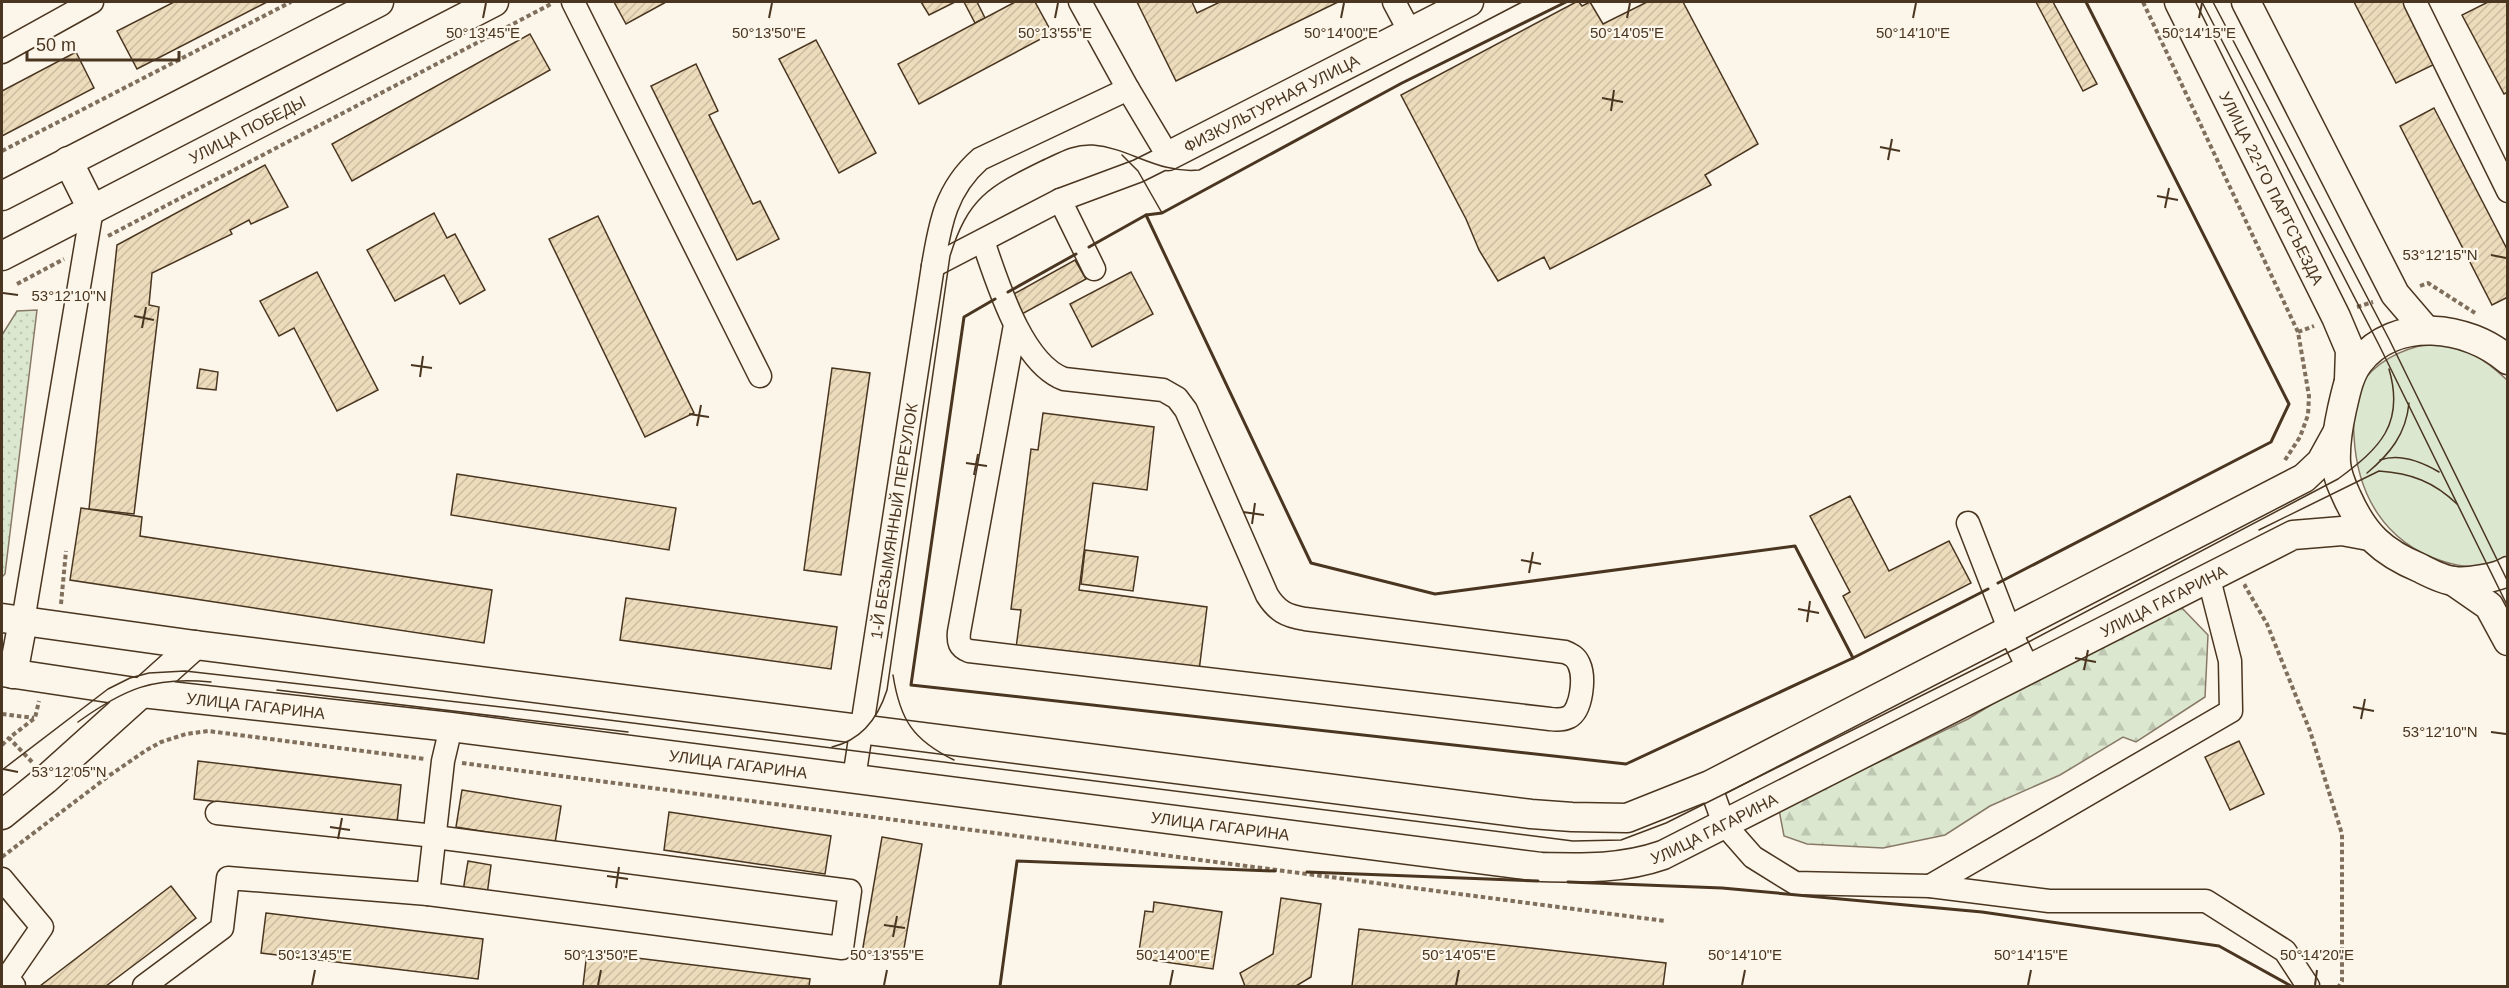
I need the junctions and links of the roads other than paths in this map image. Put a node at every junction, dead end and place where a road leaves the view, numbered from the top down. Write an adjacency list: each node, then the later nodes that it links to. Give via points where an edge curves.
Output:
1 (92, 2): 12 (street)
2 (379, 2): 15 (main road)
3 (494, 2): 19 (main road, УЛИЦА ПОБЕДЫ)
4 (573, 2): 27 (street)
5 (1080, 2): 13 (street)
6 (1394, 2): 11 (street)
7 (1469, 2): 11 (main road, ФИЗКУЛЬТУРНАЯ УЛИЦА)
8 (2179, 2): 28 (main road, УЛИЦА 22-ГО ПАРТСЪЕЗДА, via 2336,317 2350,350)
9 (2246, 2): 25 (main road, via 2395,294)
10 (2415, 2): 16 (street)
11 (1410, 32): 14 (main road, ФИЗКУЛЬТУРНАЯ УЛИЦА)
12 (2, 52)
13 (1128, 89): 14 (street); 22 (street, 1-Й БЕЗЫМЯННЫЙ ПЕРЕУЛОК, via 980,159 967,171 947,202)
14 (1168, 156): 18 (street)
15 (68, 161): 17 (main road); 19 (main road)
16 (2508, 191)
17 (2, 196)
18 (1060, 200): 20 (street); 23 (street)
19 (92, 209): 21 (main road, УЛИЦА ПОБЕДЫ); 35 (street)
20 (983, 241): 22 (street); 24 (street)
21 (2, 256)
22 (933, 266): 43 (street, 1-Й БЕЗЫМЯННЫЙ ПЕРЕУЛОК)
23 (1094, 269)
24 (1015, 325): 24 (street, via 1053,375 1163,390 1177,398 1186,410 1275,608 1289,617 1565,652 1574,657 1581,672 1574,713 1567,718 1550,719 962,648 959,632)
25 (2425, 329): 26 (main road, via 2472,338); 28 (main road, via 2379,345 2360,361)
26 (2508, 360)
27 (760, 376)
28 (2349, 380): 29 (main road)
29 (2337, 433): 31 (main road, via 2338,479); 36 (main road, via 2321,462 2304,478)
30 (1968, 523): 36 (street)
31 (2369, 536): 33 (main road, УЛИЦА ГАГАРИНА, via 2342,531 2293,535); 34 (main road, via 2406,562)
32 (2508, 572): 34 (main road)
33 (2209, 579): 39 (main road, УЛИЦА ГАГАРИНА); 51 (street, via 2230,661 2231,711)
34 (2453, 582): 37 (main road, via 2489,606)
35 (12, 619): 38 (main road); 40 (main road)
36 (2010, 631): 39 (street); 45 (main road)
37 (2508, 641)
38 (195, 645): 41 (main road); 43 (main road)
39 (2029, 670): 48 (main road, УЛИЦА ГАГАРИНА)
40 (8, 673): 41 (main road, УЛИЦА ГАГАРИНА)
41 (142, 693): 42 (main road, УЛИЦА ГАГАРИНА); 47 (main road)
42 (451, 727): 44 (main road, УЛИЦА ГАГАРИНА); 49 (street, via 443,761)
43 (863, 730): 44 (street, 1-Й БЕЗЫМЯННЫЙ ПЕРЕУЛОК); 45 (main road, via 1572,817 1628,818)
44 (854, 778): 48 (main road, УЛИЦА ГАГАРИНА, via 1541,867 1609,868 1639,864)
45 (1710, 785): 48 (street)
46 (217, 813): 49 (street)
47 (2, 815)
48 (1724, 824): 51 (street, via 1753,857 1796,883)
49 (435, 837): 52 (street); 52 (street, via 850,891 842,948)
50 (2, 879): 53 (street, via 42,927 7,978)
51 (1930, 886): 55 (street, via 2049,901 2206,901 2285,951)
52 (428, 894): 54 (street, via 228,878 222,928)
53 (14, 987)
54 (144, 987)
55 (2308, 987)

